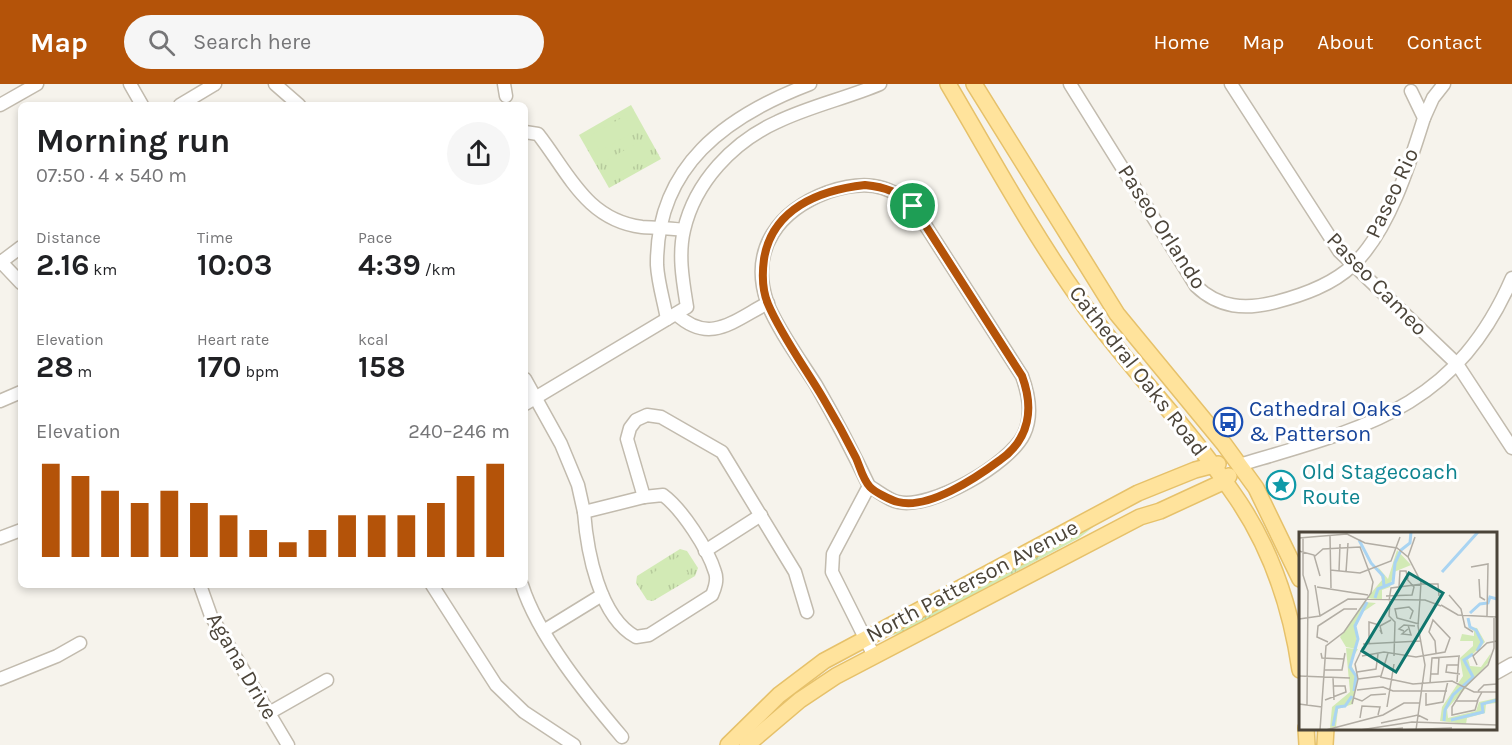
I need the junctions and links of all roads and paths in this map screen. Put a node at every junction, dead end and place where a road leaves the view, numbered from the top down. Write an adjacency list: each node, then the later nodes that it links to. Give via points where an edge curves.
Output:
1 (37, 84): 16 (street)
2 (130, 84): 13 (street)
3 (216, 84): 14 (street)
4 (275, 84): 15 (street)
5 (810, 84): 19 (street, via 766,102 726,126 703,147 685,167 672,191)
6 (880, 84): 20 (street, via 756,133 721,161 703,183)
7 (948, 84): 33 (main road, Cathedral Oaks Road, via 1077,295)
8 (974, 84): 34 (main road, Cathedral Oaks Road, via 1118,314)
9 (1071, 84): 23 (street, Paseo Orlando, via 1196,285 1207,296 1227,306 1267,304 1319,288)
10 (1231, 84): 23 (street, Paseo Cameo, via 1313,213 1339,251)
11 (1444, 84): 17 (street, Paseo Rio)
12 (1412, 91): 17 (street, Paseo Rio)
13 (140, 102)
14 (185, 102)
15 (296, 102)
16 (0, 105)
17 (1424, 118): 23 (street, Paseo Rio, via 1409,164 1377,234)
18 (528, 132): 19 (street, via 538,134 581,197 606,215 640,227)
19 (661, 226): 20 (street); 27 (street, via 657,267)
20 (683, 230): 27 (street)
21 (18, 250): 22 (street)
22 (1, 261): 25 (street)
23 (1354, 265): 28 (street, Paseo Cameo)
24 (1512, 278): 28 (street, North Patterson Avenue, via 1485,328)
25 (18, 280)
26 (768, 303): 27 (street, via 719,329 690,326); 36 (street, via 843,432); 36 (street, via 762,279 766,248 784,217 809,199 834,190 865,185 883,187 913,206 1022,376 1029,395 1029,417 1015,449 1000,460 927,501 896,502)
27 (677, 313): 31 (street)
28 (1457, 364): 32 (street, Paseo Cameo); 34 (street, North Patterson Avenue, via 1438,383 1389,415 1360,428)
29 (18, 393): 30 (street)
30 (0, 401)
31 (531, 401): 38 (street, via 561,444 578,484)
32 (1512, 448)
33 (1211, 464): 34 (main road, North Patterson Avenue); 35 (main road, Cathedral Oaks Road); 50 (main road, North Patterson Avenue, via 1138,493)
34 (1239, 465): 35 (main road, North Patterson Avenue); 43 (main road, Cathedral Oaks Road, via 1258,491)
35 (1225, 482): 52 (main road, North Patterson Avenue, via 1140,517); 54 (main road, Cathedral Oaks Road, via 1276,575)
36 (869, 486): 50 (street, via 833,554 832,572)
37 (644, 497): 38 (street); 39 (street, via 627,439 636,420 647,415 661,417 722,452); 42 (street, via 663,495 675,503)
38 (584, 512): 47 (street, via 586,541)
39 (761, 515): 42 (street); 48 (street, via 795,572)
40 (18, 531): 41 (street)
41 (0, 538)
42 (705, 551): 47 (street, via 716,574 712,595 649,635 636,638 626,632)
43 (1299, 577)
44 (201, 588): 58 (street, Agana Drive, via 211,616)
45 (434, 588): 62 (street, via 496,685 524,712)
46 (524, 588): 49 (street)
47 (602, 595): 49 (street)
48 (807, 612)
49 (545, 630): 60 (street, via 580,687)
50 (865, 638): 52 (street); 63 (main road, North Patterson Avenue, via 824,661 779,695)
51 (80, 643): 56 (street)
52 (874, 656): 64 (main road, North Patterson Avenue, via 800,700)
53 (1512, 664): 55 (street)
54 (1299, 665)
55 (1497, 672)
56 (0, 679)
57 (327, 680): 58 (street)
58 (269, 713): 61 (street, Agana Drive)
59 (1326, 730): 65 (main road)
60 (622, 737)
61 (288, 745)
62 (574, 745)
63 (728, 745)
64 (747, 745)
65 (1325, 745)

